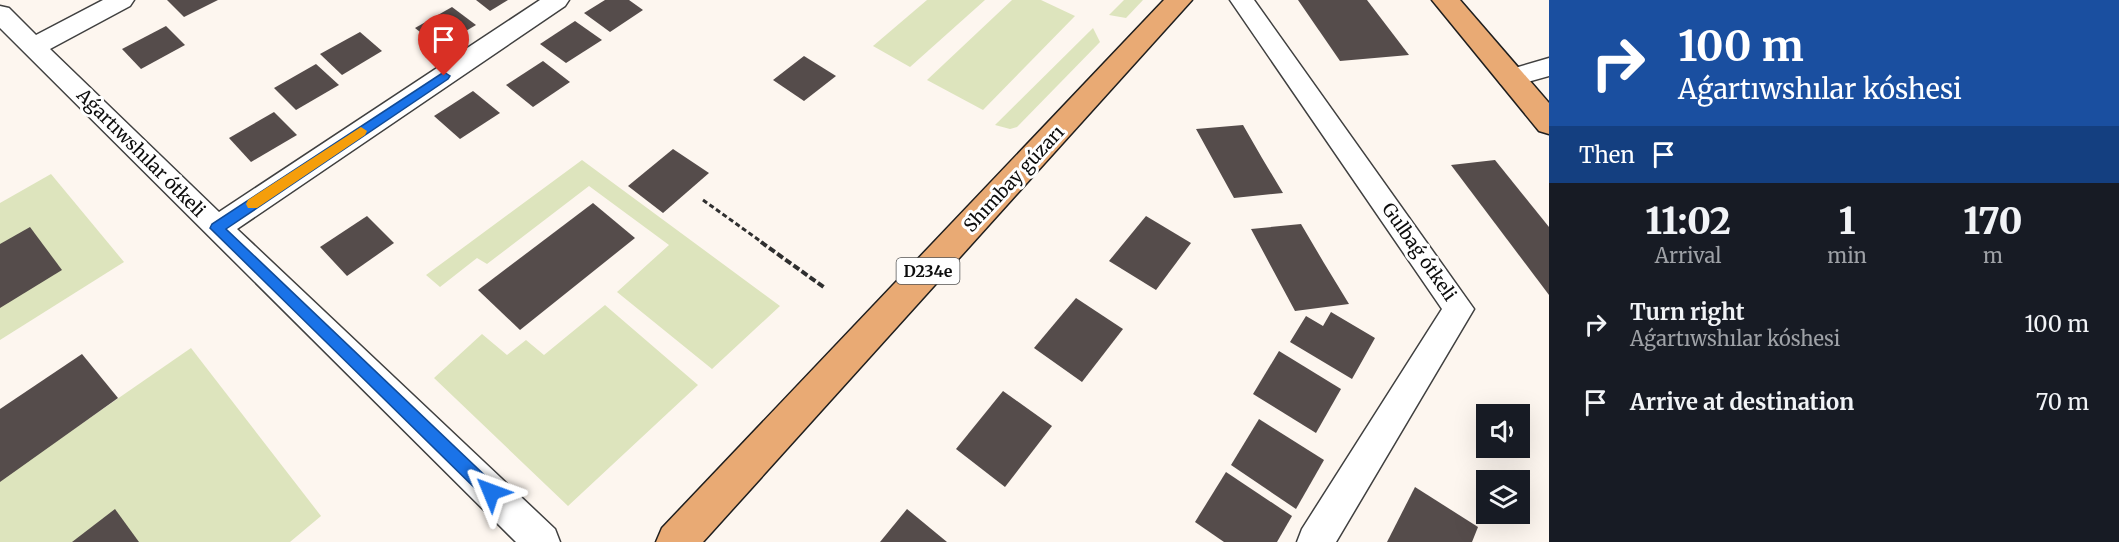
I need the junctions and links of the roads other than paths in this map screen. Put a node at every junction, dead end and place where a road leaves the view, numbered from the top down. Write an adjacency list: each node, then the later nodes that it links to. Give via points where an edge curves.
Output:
1 (123, 0): 7 (street)
2 (557, 0): 11 (street)
3 (1179, 0): 12 (main road, Shımbay gúzarı / D234e)
4 (1242, 0): 14 (street, Gulbaǵ ótkeli, via 1459,309)
5 (1445, 0): 9 (main road)
6 (0, 14): 7 (street, Aǵartıwshılar ótkeli)
7 (33, 47): 11 (street, Aǵartıwshılar ótkeli)
8 (1549, 67): 9 (street)
9 (1510, 78): 10 (main road)
10 (1549, 123)
11 (217, 228): 13 (street, Aǵartıwshılar ótkeli)
12 (682, 539)
13 (542, 542)
14 (1315, 542)

